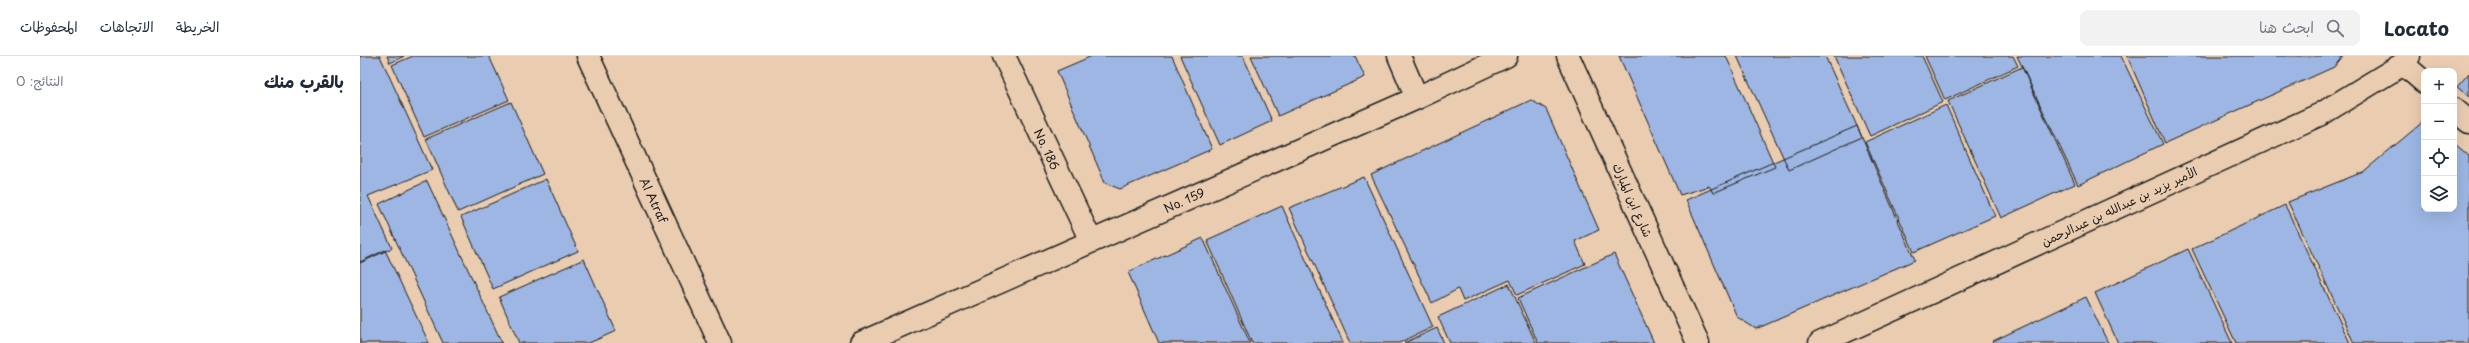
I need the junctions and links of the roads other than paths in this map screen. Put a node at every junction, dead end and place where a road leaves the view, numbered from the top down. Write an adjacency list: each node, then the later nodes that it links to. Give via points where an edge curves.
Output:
1 (588, 56): 12 (street, Al Atraf)
2 (1004, 56): 11 (street, No. 186)
3 (1398, 56): 8 (street)
4 (1506, 56): 8 (street, No. 159)
5 (1568, 56): 14 (street, شارع ابن المبارك)
6 (2406, 60): 7 (street); 15 (street, الأمير يزيد بن عبدالله بن عبدالرحمن, via 2321,114)
7 (2421, 78)
8 (1418, 98): 11 (street, No. 159)
9 (2457, 112): 10 (street)
10 (2469, 122)
11 (1090, 241): 13 (street, No. 159)
12 (720, 343)
13 (862, 343)
14 (1698, 343)
15 (1820, 343)

